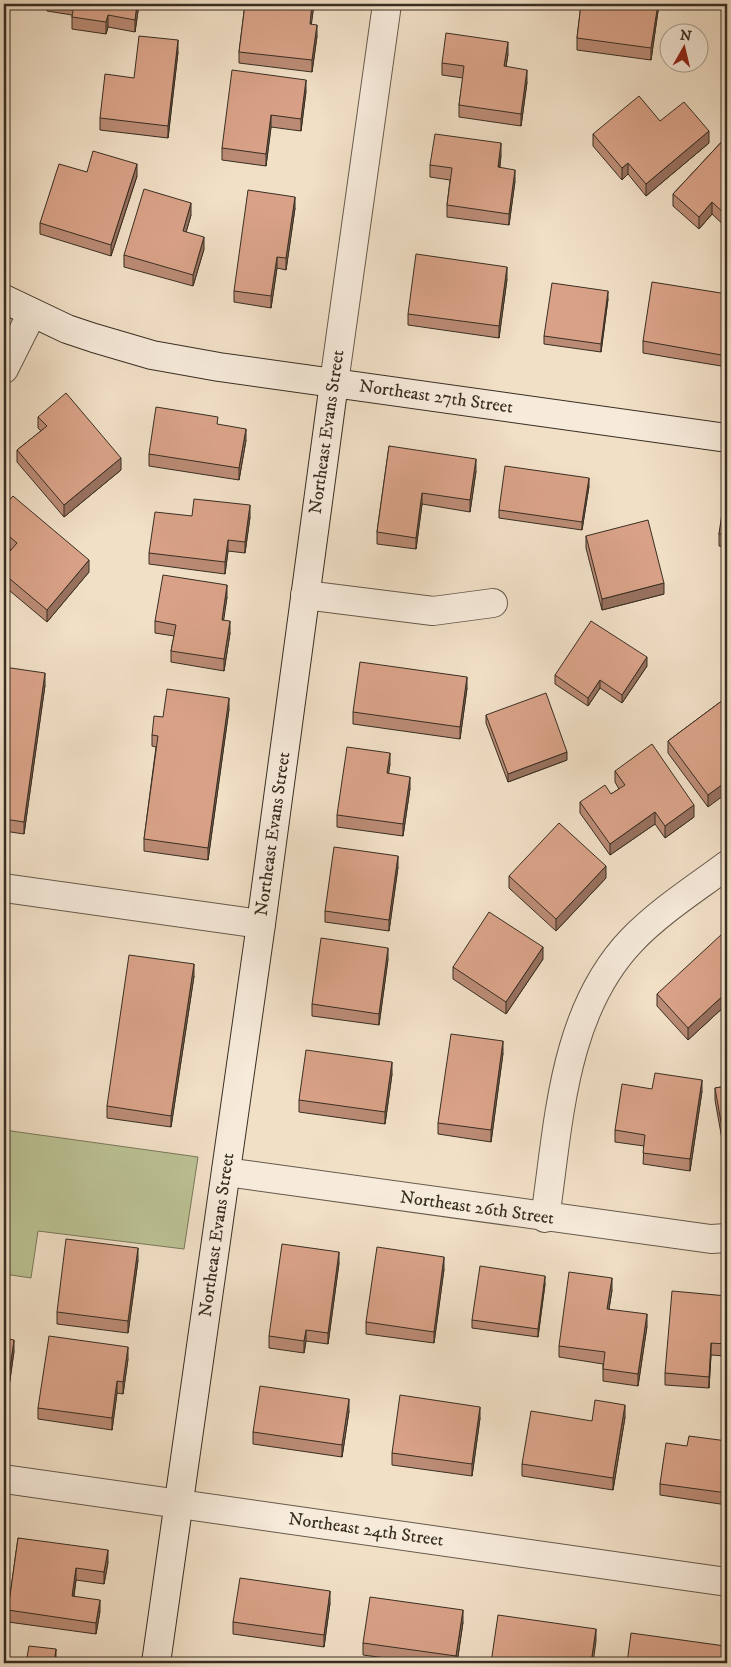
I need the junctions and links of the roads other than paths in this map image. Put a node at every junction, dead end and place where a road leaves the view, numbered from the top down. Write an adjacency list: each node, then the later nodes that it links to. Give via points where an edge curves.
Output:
1 (387, 4): 5 (street, Northeast Evans Street)
2 (4, 299): 3 (street, Northeast 27th Street)
3 (32, 313): 4 (street); 5 (street, Northeast 27th Street, via 67,329 152,355)
4 (4, 369)
5 (334, 383): 6 (street, Northeast 27th Street); 7 (street, Northeast Evans Street)
6 (727, 438)
7 (306, 596): 8 (street, via 433,612); 11 (street, Northeast Evans Street)
8 (493, 603)
9 (727, 865): 13 (street, via 631,941 601,982 576,1035 564,1089)
10 (4, 888): 11 (street)
11 (261, 924): 12 (street, Northeast Evans Street)
12 (226, 1172): 13 (street, Northeast 26th Street); 16 (street, Northeast Evans Street)
13 (545, 1218): 14 (street, Northeast 26th Street, via 711,1239)
14 (727, 1238)
15 (4, 1479): 16 (street, Northeast 24th Street)
16 (178, 1503): 17 (street, Northeast 24th Street); 18 (street, Northeast Evans Street)
17 (727, 1582)
18 (156, 1663)

